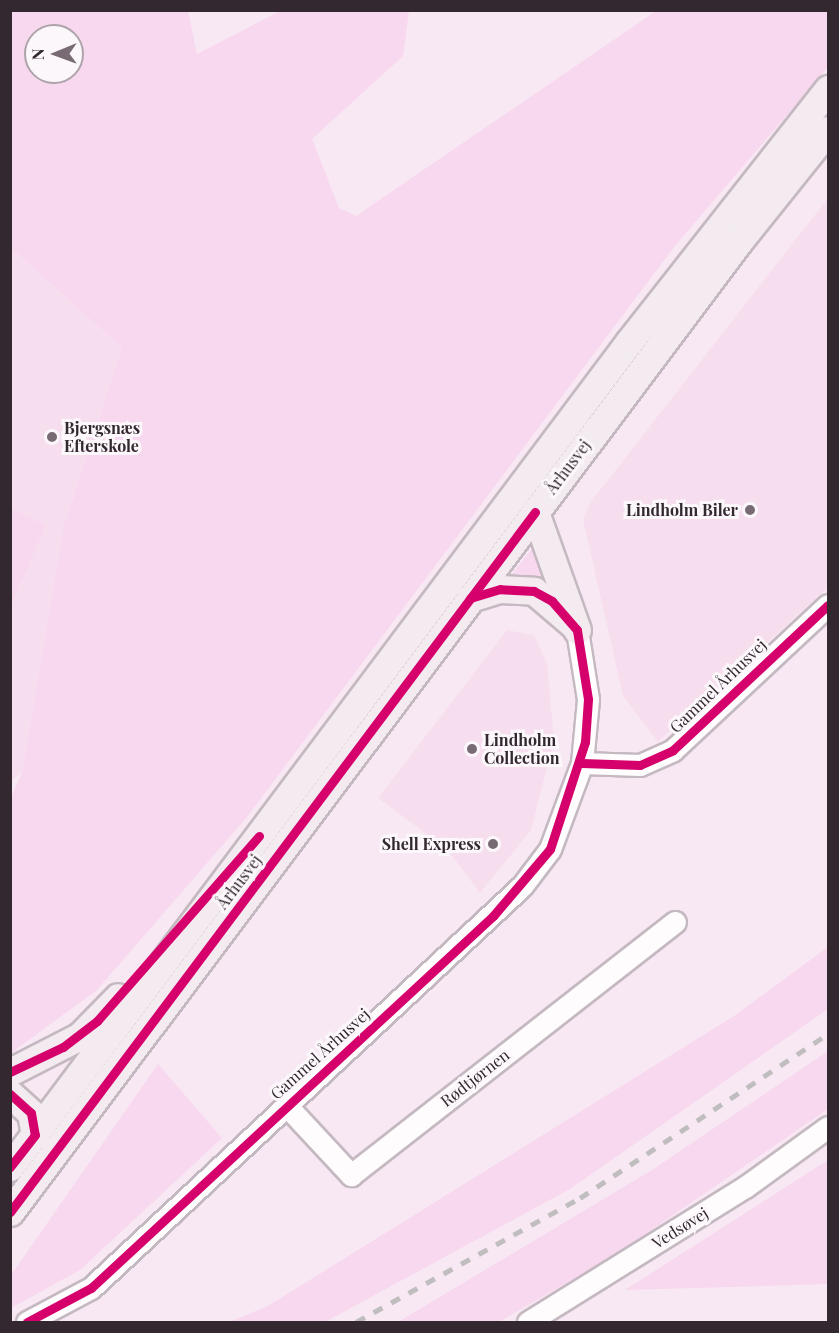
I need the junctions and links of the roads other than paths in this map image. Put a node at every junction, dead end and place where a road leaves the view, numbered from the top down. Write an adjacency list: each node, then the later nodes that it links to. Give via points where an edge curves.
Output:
1 (828, 89): 8 (main road, Århusvej, via 710,235)
2 (828, 130): 3 (main road, Århusvej)
3 (535, 512): 4 (main road, Århusvej); 6 (main road)
4 (470, 598): 6 (main road, via 500,589 534,591 552,601); 16 (main road, Århusvej)
5 (828, 605): 7 (street, Gammel Århusvej, via 673,750 640,765)
6 (577, 630): 7 (street, Gammel Århusvej, via 588,699)
7 (582, 763): 12 (street, Gammel Århusvej, via 550,849 522,886)
8 (259, 836): 10 (main road, via 97,1021 63,1047); 14 (main road, Århusvej)
9 (675, 922): 12 (street, Rødtjørnen, via 351,1175)
10 (10, 1072)
11 (10, 1094): 14 (main road, via 32,1113)
12 (286, 1105): 17 (street, Gammel Århusvej, via 91,1288)
13 (828, 1127): 18 (street, Vedsøvej, via 745,1187)
14 (35, 1135): 15 (main road, Århusvej)
15 (10, 1167)
16 (10, 1212)
17 (27, 1323)
18 (528, 1323)

